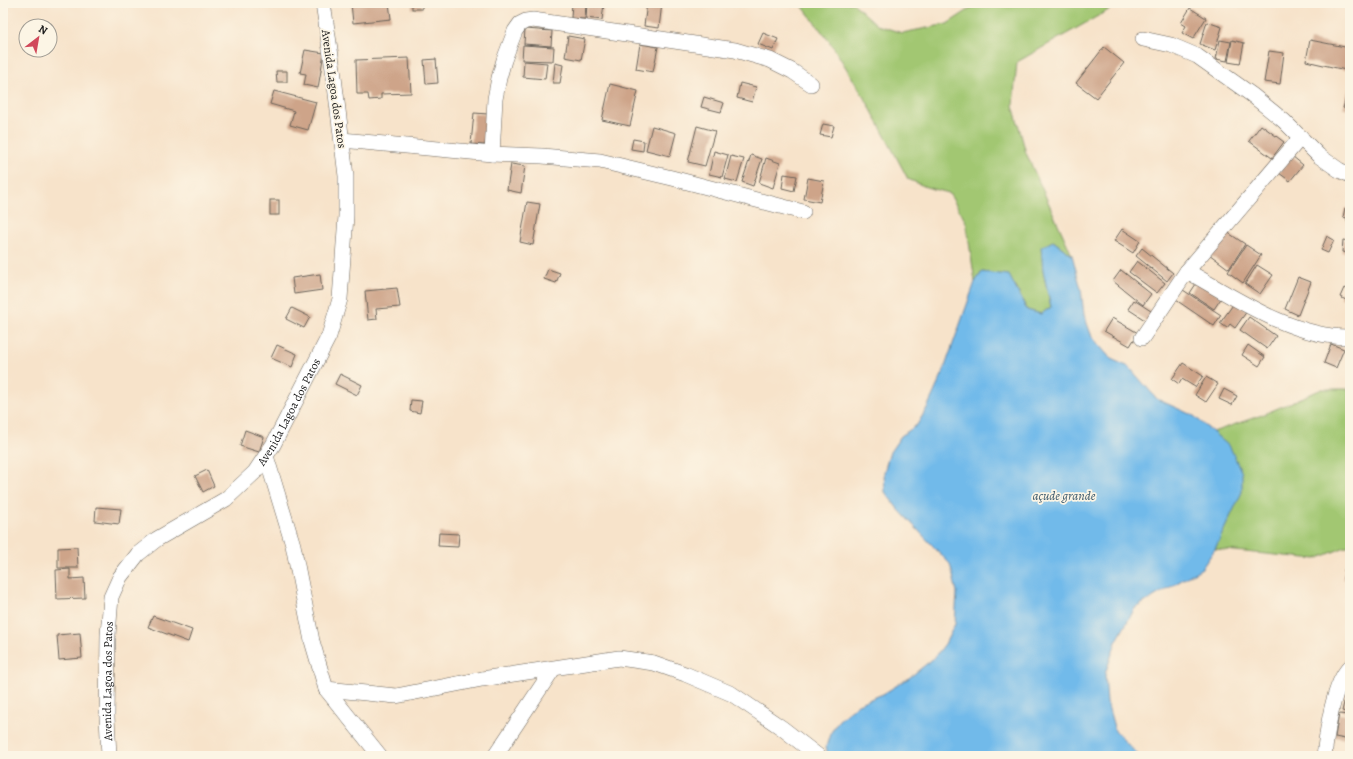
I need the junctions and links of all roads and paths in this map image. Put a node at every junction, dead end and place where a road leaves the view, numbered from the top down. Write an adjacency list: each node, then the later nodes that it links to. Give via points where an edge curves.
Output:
1 (323, 3): 5 (street, Avenida Lagoa dos Patos)
2 (1143, 39): 4 (street, via 1171,45 1197,56 1252,95)
3 (811, 84): 6 (street, via 770,60 735,50 526,21 520,24 515,32 499,78 495,99)
4 (1301, 137): 7 (street, via 1319,156 1338,170); 9 (street)
5 (342, 140): 6 (street); 12 (street, Avenida Lagoa dos Patos, via 346,176 346,216 340,299 330,336)
6 (492, 154): 8 (street, via 600,161)
7 (1350, 175)
8 (804, 212)
9 (1187, 271): 10 (street, via 1244,303 1300,329 1337,337); 11 (street)
10 (1350, 337)
11 (1142, 338)
12 (266, 456): 15 (street, via 293,545 312,641); 16 (street, Avenida Lagoa dos Patos, via 255,472 226,499 157,539 138,554 120,577 111,597 108,635)
13 (1350, 667): 20 (street, via 1345,671 1337,690)
14 (553, 669): 15 (street, via 396,696); 18 (street); 19 (street, via 619,658 654,663 732,694)
15 (326, 689): 17 (street)
16 (109, 756)
17 (380, 756)
18 (495, 756)
19 (818, 756)
20 (1324, 756)

